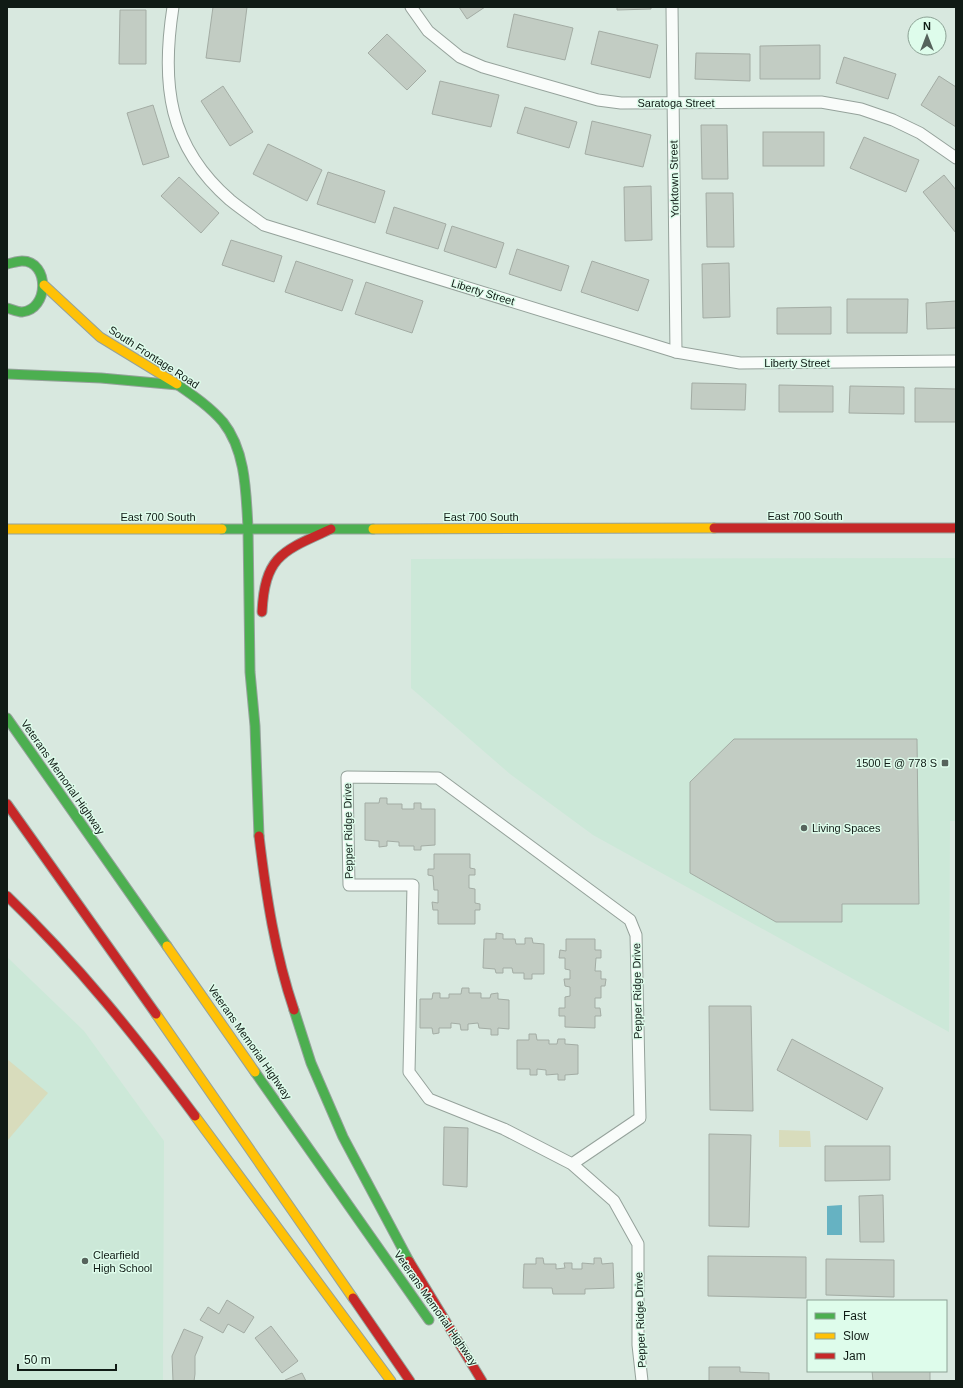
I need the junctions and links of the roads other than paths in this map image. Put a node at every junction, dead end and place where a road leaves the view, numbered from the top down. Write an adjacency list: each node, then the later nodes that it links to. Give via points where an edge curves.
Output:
1 (173, 7): 9 (street, Liberty Street, via 168,65 170,103 182,139 205,174 230,200 264,225)
2 (411, 7): 4 (street, Saratoga Street, via 413,13 441,43 460,57 483,67 598,100 621,103)
3 (672, 7): 4 (street, Yorktown Street)
4 (674, 103): 5 (street, Saratoga Street, via 821,102 861,109 920,133); 9 (street, Yorktown Street)
5 (956, 158)
6 (10, 262): 7 (main road, South Frontage Road, via 27,263 38,270)
7 (44, 285): 8 (main road, via 41,297 33,307 17,312); 12 (main road, South Frontage Road, via 100,337)
8 (7, 308)
9 (676, 352): 10 (street, Liberty Street, via 740,363)
10 (956, 361)
11 (7, 374): 12 (main road, via 101,378)
12 (178, 385): 13 (main road, South Frontage Road, via 213,412 230,435 245,478)
13 (248, 528): 15 (main road, East 700 South); 16 (main road, East 700 South); 20 (main road, South Frontage Road, via 250,672)
14 (956, 528): 16 (main road, East 700 South)
15 (7, 529)
16 (331, 529): 17 (main road, via 282,552 273,561 263,587)
17 (262, 623)
18 (261, 687): 20 (main road)
19 (7, 718): 24 (main road, Veterans Memorial Highway)
20 (255, 726): 29 (main road, via 258,826 265,887 282,968 301,1037 342,1137 405,1255)
21 (7, 804): 27 (main road, via 197,1071)
22 (7, 896): 26 (main road, via 51,938 130,1028)
23 (572, 1164): 23 (street, Pepper Ridge Drive, via 504,1129 429,1099 409,1072 413,885 349,885 347,777 438,778 630,920 636,935 640,1118); 30 (street, Pepper Ridge Drive, via 614,1201 638,1244 638,1346)
24 (436, 1329)
25 (463, 1368): 28 (main road, Veterans Memorial Highway)
26 (391, 1381)
27 (410, 1381)
28 (472, 1381)
29 (482, 1381)
30 (642, 1381)

